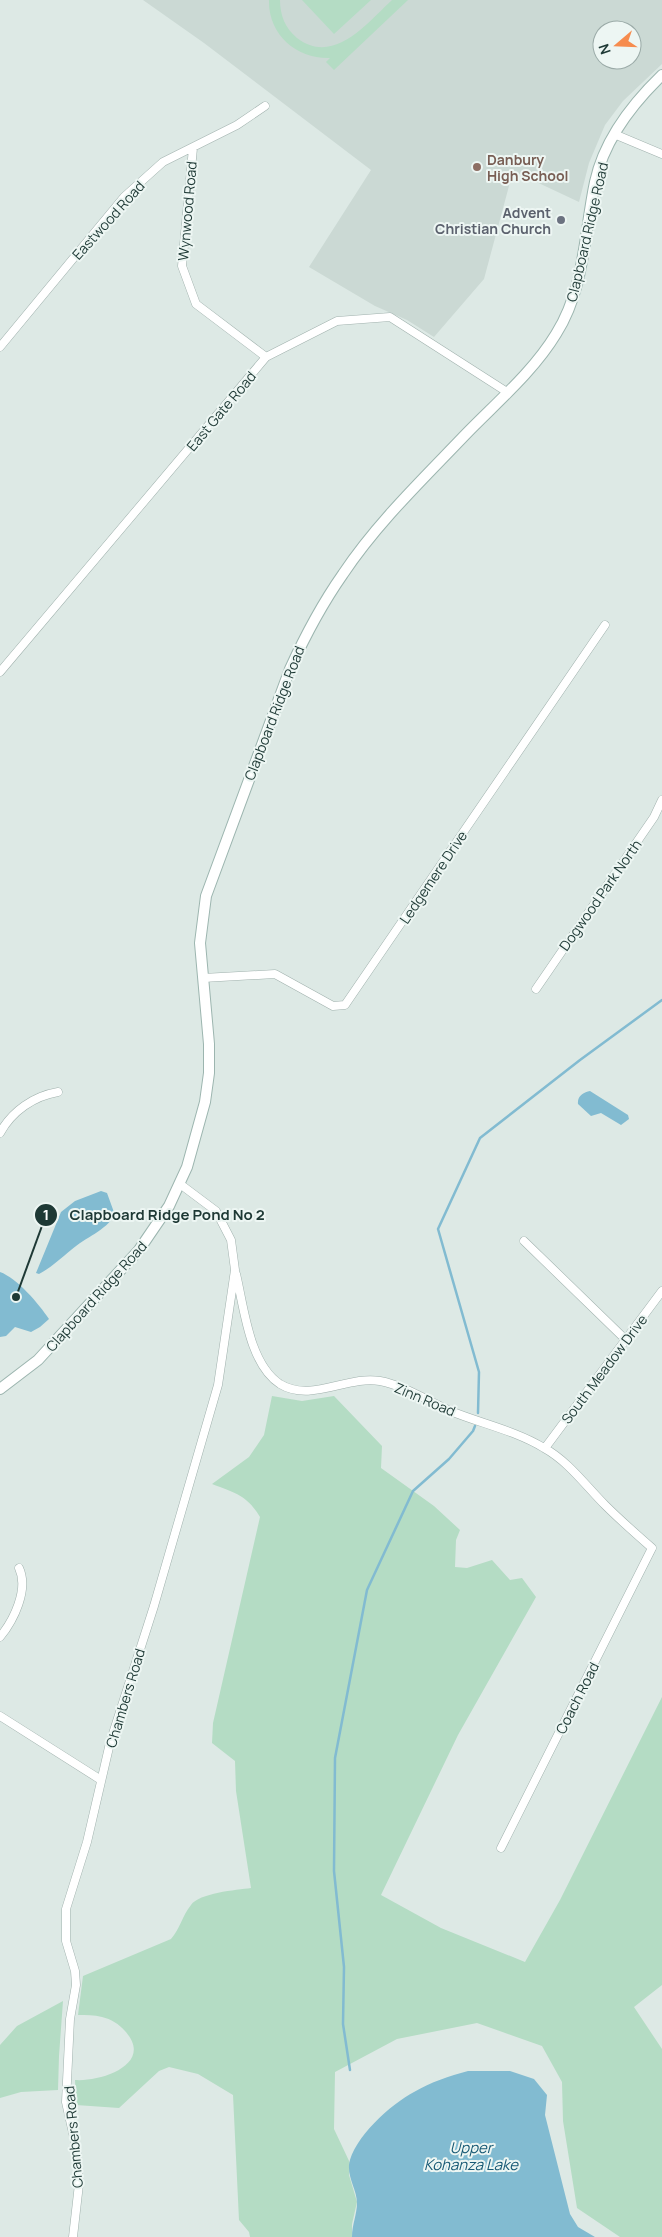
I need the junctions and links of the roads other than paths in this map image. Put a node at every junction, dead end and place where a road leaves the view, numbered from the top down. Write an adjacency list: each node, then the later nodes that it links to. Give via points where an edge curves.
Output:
1 (662, 74): 3 (main road, Clapboard Ridge Road)
2 (265, 106): 4 (street, Eastwood Road, via 237,125)
3 (614, 134): 5 (street); 8 (main road, Clapboard Ridge Road, via 596,181 582,265 569,310 556,335)
4 (192, 148): 6 (street, Eastwood Road, via 163,162 124,197); 7 (street, Wynwood Road, via 182,266 196,304)
5 (662, 154)
6 (0, 347)
7 (266, 357): 8 (street, East Gate Road, via 337,321 390,317); 10 (street, East Gate Road)
8 (507, 392): 12 (main road, Clapboard Ridge Road, via 371,537 343,574 304,638 275,705 209,888 201,926)
9 (605, 625): 12 (street, Ledgemere Drive, via 345,1005 333,1006 275,974)
10 (0, 672)
11 (662, 800): 13 (street, Dogwood Park North, via 654,817)
12 (203, 978): 16 (main road, Clapboard Ridge Road, via 209,1073 198,1133)
13 (536, 988)
14 (58, 1092): 15 (street, via 43,1094 19,1109)
15 (0, 1133)
16 (180, 1184): 18 (street, Chambers Road, via 216,1211 231,1240); 21 (main road, Clapboard Ridge Road, via 155,1229 116,1277 38,1360)
17 (524, 1241): 20 (street)
18 (235, 1270): 22 (street, Zinn Road, via 253,1344 260,1361 280,1383 300,1391 361,1381 394,1384 453,1412 491,1424); 28 (street, Chambers Road, via 218,1384)
19 (662, 1291): 20 (street, South Meadow Drive)
20 (626, 1340): 22 (street, South Meadow Drive)
21 (0, 1389)
22 (545, 1448): 23 (street, Zinn Road)
23 (652, 1548): 24 (street); 29 (street, Coach Road)
24 (662, 1548)
25 (19, 1568): 26 (street, via 22,1584 17,1607)
26 (0, 1637)
27 (0, 1716): 28 (street)
28 (100, 1780): 30 (street, Chambers Road, via 87,1842 66,1909 64,1928 76,1985 70,2019 66,2102 77,2151 79,2184)
29 (501, 1848)
30 (73, 2237)

